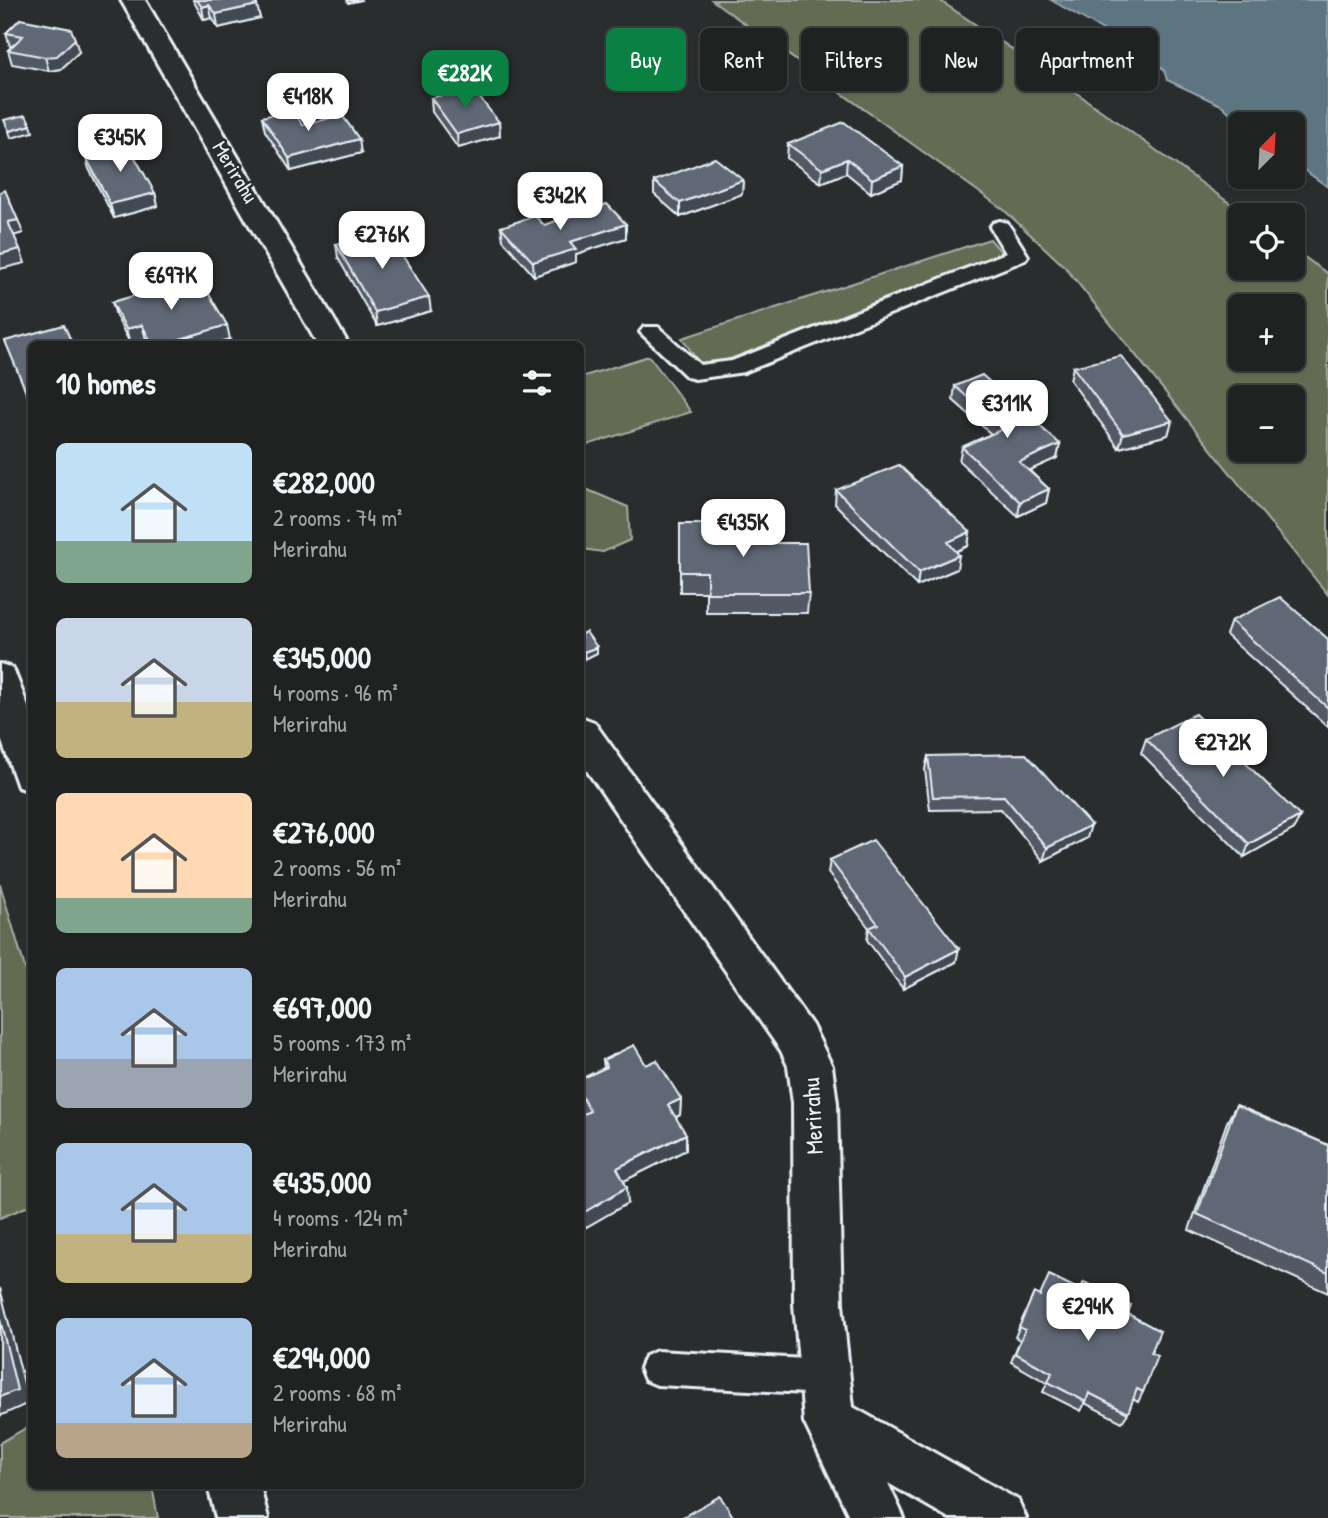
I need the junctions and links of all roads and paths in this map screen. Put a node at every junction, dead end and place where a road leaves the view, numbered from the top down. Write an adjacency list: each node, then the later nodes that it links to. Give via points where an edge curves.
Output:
1 (133, 0): 4 (street, Merirahu)
2 (1000, 228): 3 (lane, via 1018,256 736,367 695,372)
3 (651, 332)
4 (332, 341)
5 (0, 678): 7 (street)
6 (584, 736): 9 (street, Merirahu, via 797,1038 810,1066 815,1103 818,1304)
7 (28, 764)
8 (657, 1368): 9 (lane)
9 (827, 1399): 12 (street, Merirahu); 13 (street)
10 (235, 1489): 11 (street)
11 (242, 1518)
12 (878, 1518)
13 (1000, 1518)

